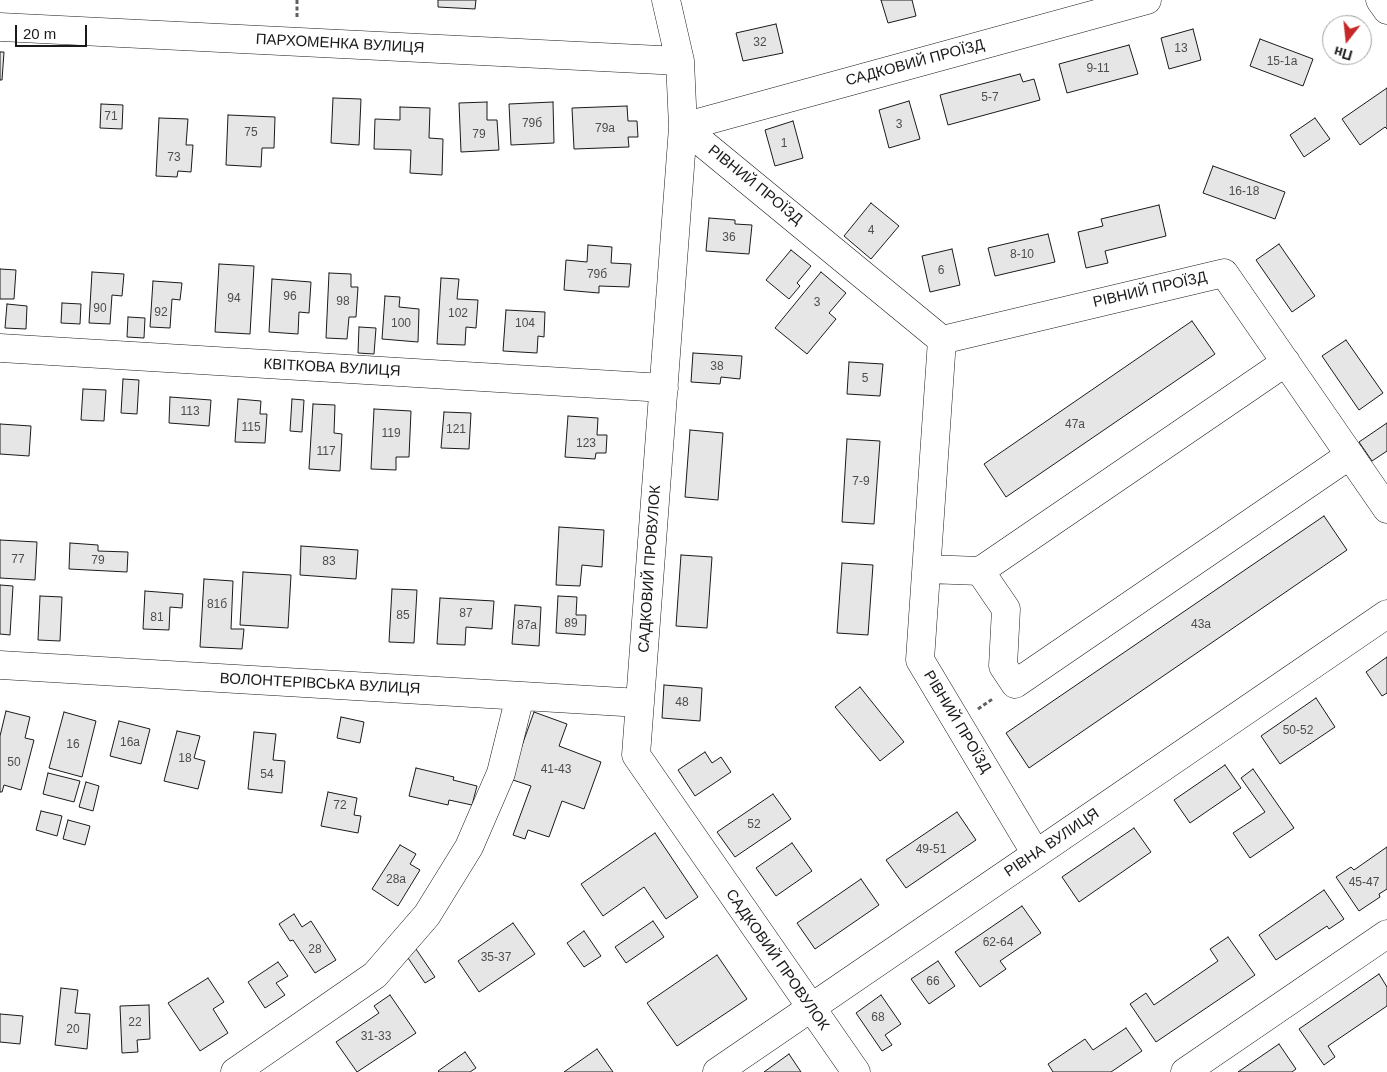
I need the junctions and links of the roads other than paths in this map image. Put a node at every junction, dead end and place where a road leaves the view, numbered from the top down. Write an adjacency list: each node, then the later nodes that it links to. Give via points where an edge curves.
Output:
1 (666, 0): 6 (street, САДКОВИЙ ПРОВУЛОК)
2 (1147, 0): 7 (street, САДКОВИЙ ПРОЇЗД)
3 (1380, 0): 4 (street)
4 (1387, 10)
5 (0, 27): 6 (street, ПАРХОМЕНКА ВУЛИЦЯ)
6 (680, 61): 7 (street, САДКОВИЙ ПРОВУЛОК)
7 (683, 127): 8 (street, РІВНИЙ ПРОЇЗД); 11 (street, САДКОВИЙ ПРОВУЛОК)
8 (942, 340): 10 (street, РІВНИЙ ПРОЇЗД, via 1224,273); 14 (street, РІВНИЙ ПРОЇЗД)
9 (0, 348): 11 (street, КВІТКОВА ВУЛИЦЯ)
10 (1286, 362): 12 (street, РІВНИЙ ПРОЇЗД); 15 (street)
11 (664, 388): 19 (street, САДКОВИЙ ПРОВУЛОК)
12 (1350, 454): 13 (street, РІВНИЙ ПРОЇЗД); 15 (street, via 1015,684 1002,666 1006,609)
13 (1387, 509)
14 (927, 569): 15 (street); 20 (street, РІВНИЙ ПРОЇЗД, via 920,660)
15 (980, 571)
16 (1387, 614): 20 (street, РІВНА ВУЛИЦЯ)
17 (0, 665): 18 (street, ВОЛОНТЕРІВСЬКА ВУЛИЦЯ)
18 (520, 696): 19 (street, ВОЛОНТЕРІВСЬКА ВУЛИЦЯ); 23 (street, via 501,773 469,847 427,915 375,975)
19 (640, 703): 22 (street, САДКОВИЙ ПРОВУЛОК, via 636,755)
20 (1036, 854): 22 (street, РІВНА ВУЛИЦЯ)
21 (1387, 934): 26 (street)
22 (810, 1008): 24 (street, РІВНА ВУЛИЦЯ); 25 (street, САДКОВИЙ ПРОВУЛОК)
23 (235, 1072)
24 (716, 1072)
25 (856, 1072)
26 (1185, 1072)

